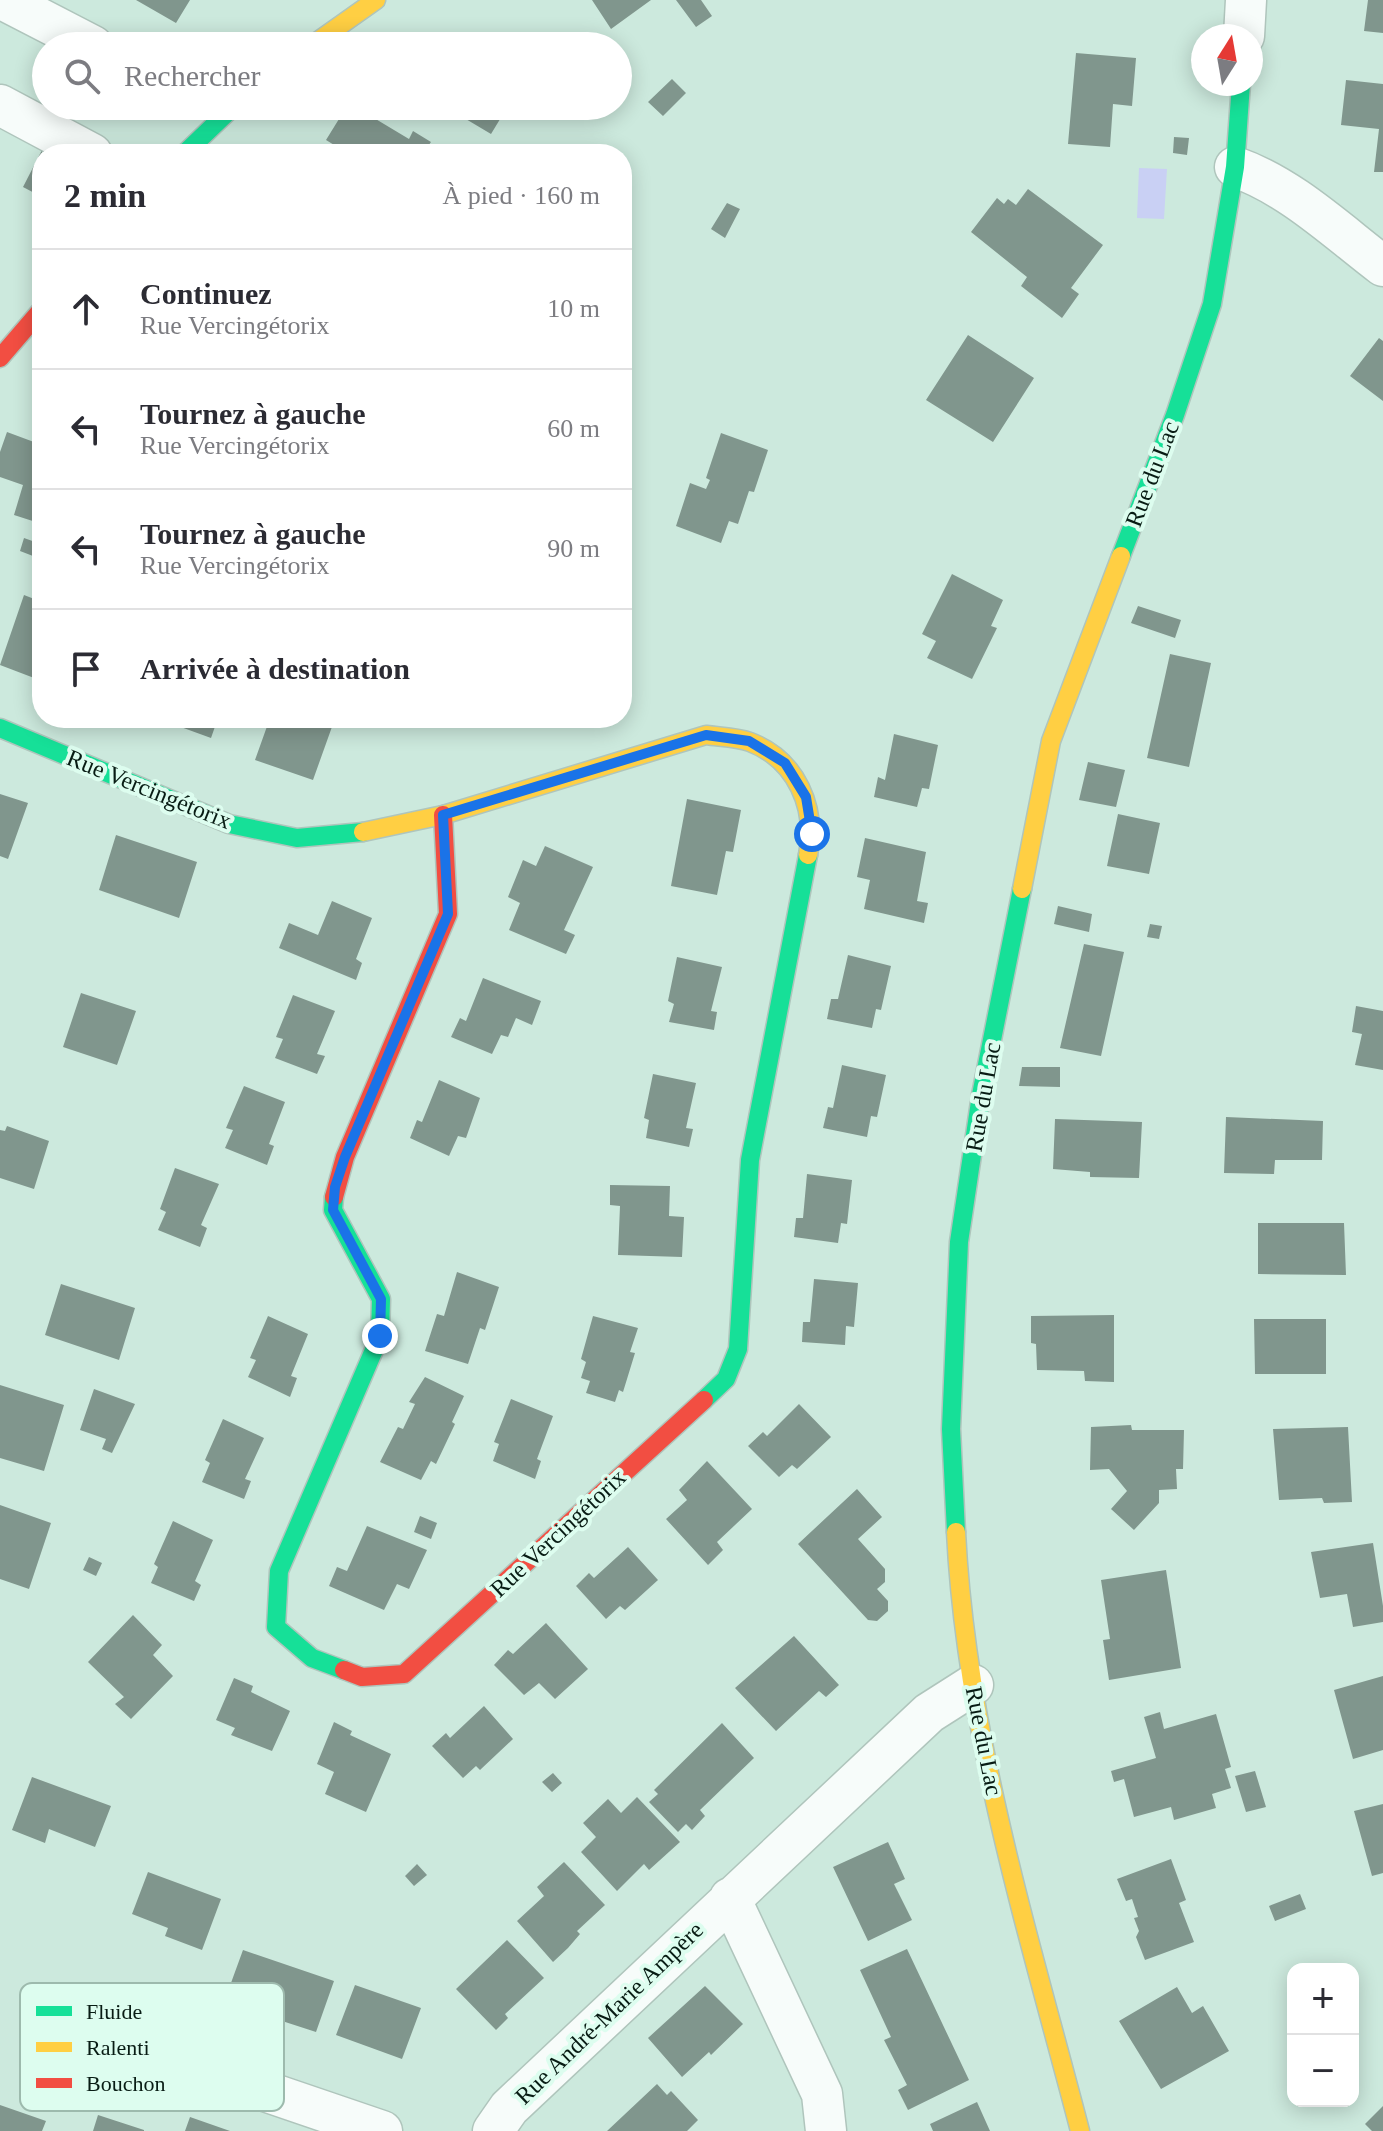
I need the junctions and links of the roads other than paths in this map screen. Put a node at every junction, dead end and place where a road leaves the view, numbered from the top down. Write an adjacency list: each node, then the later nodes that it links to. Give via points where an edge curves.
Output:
1 (4, 0): 5 (street)
2 (376, 0): 6 (street)
3 (1246, 0): 4 (street)
4 (1245, 24)
5 (66, 32)
6 (331, 32)
7 (1240, 96): 12 (street, Rue du Lac)
8 (0, 105): 10 (street)
9 (209, 120): 11 (street)
10 (73, 144)
11 (191, 144)
12 (1235, 167): 13 (street, via 1258,175); 18 (street, Rue du Lac, via 1212,304 1051,741 981,1095 959,1242 951,1429 959,1597)
13 (1383, 266)
14 (32, 321): 15 (street)
15 (0, 358)
16 (0, 728): 17 (street, Rue Vercingétorix, via 229,824 297,838 373,831)
17 (443, 815): 17 (street, Rue Vercingétorix, via 706,735 749,741 785,763 806,797 812,834 750,1160 738,1349 726,1379 404,1674 362,1677 312,1658 276,1627 279,1571 380,1336 381,1299 333,1210 335,1187 448,914)
18 (973, 1685): 19 (street, Rue André-Marie Ampère, via 929,1713); 24 (street, Rue du Lac, via 993,1794)
19 (730, 1898): 22 (street, Rue André-Marie Ampère, via 509,2108); 23 (street, Rue André-Marie Ampère, via 822,2094)
20 (284, 2098): 21 (street)
21 (382, 2131)
22 (493, 2131)
23 (826, 2131)
24 (1080, 2131)

